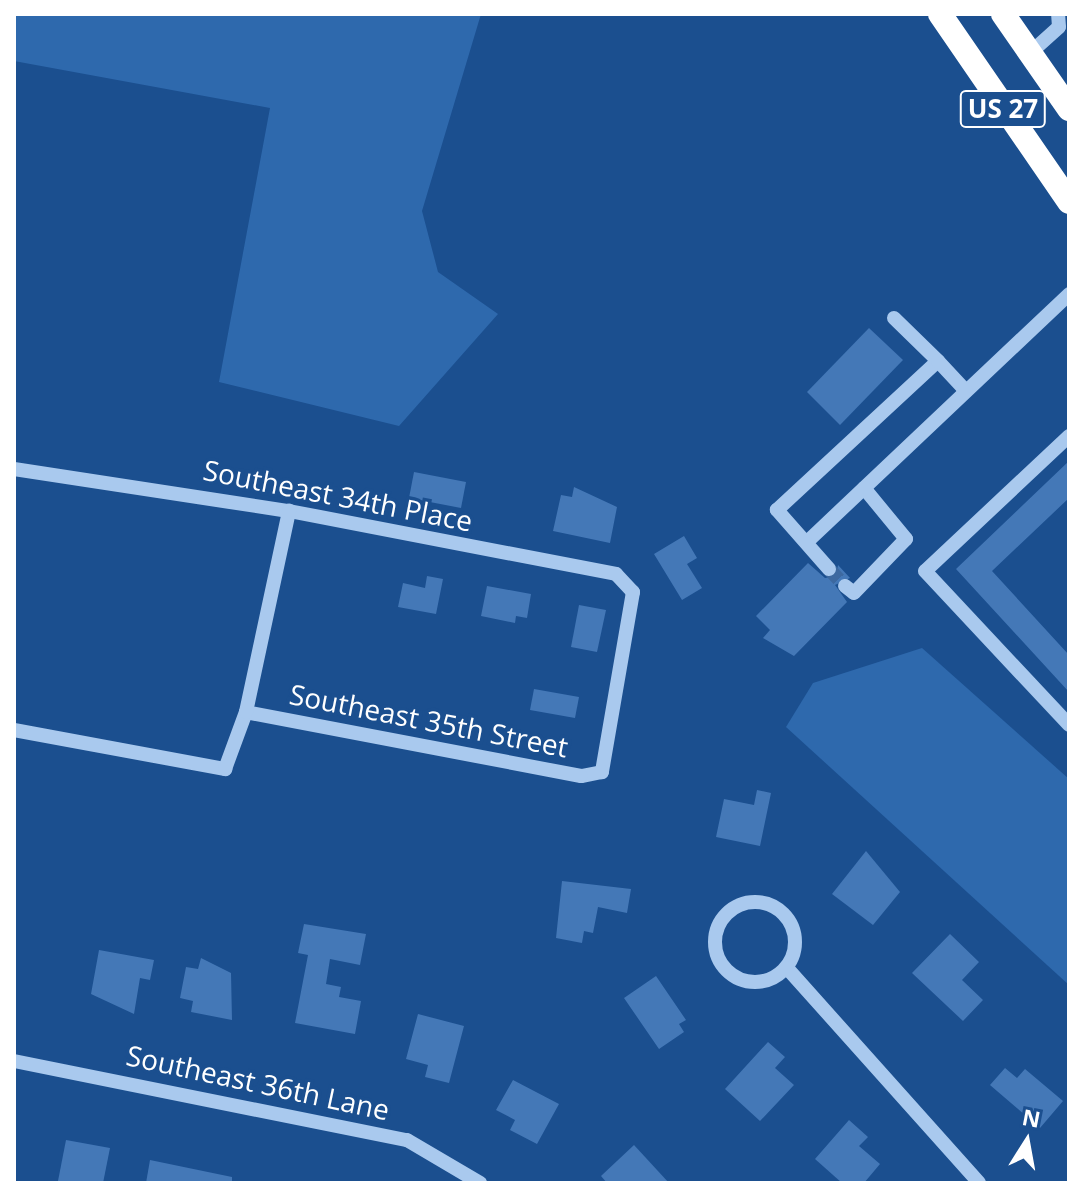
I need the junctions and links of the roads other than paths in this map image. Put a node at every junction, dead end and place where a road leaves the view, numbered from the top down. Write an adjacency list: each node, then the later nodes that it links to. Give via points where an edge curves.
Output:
1 (940, 14): 6 (highway, US 27)
2 (1003, 14): 4 (highway, US 27)
3 (1062, 24): 4 (street)
4 (1029, 54): 5 (highway, US 27)
5 (1069, 109)
6 (1069, 202)
7 (1069, 294): 10 (street)
8 (894, 318): 9 (street)
9 (938, 361): 10 (street); 15 (street, via 777,510)
10 (966, 391): 13 (street)
11 (1069, 436): 19 (street, via 925,571)
12 (19, 467): 14 (street, Southeast 34th Place)
13 (864, 488): 15 (street); 17 (street, via 906,539)
14 (289, 511): 18 (street); 21 (street, Southeast 34th Place, via 616,574 633,592)
15 (807, 542): 16 (street)
16 (829, 569)
17 (849, 589)
18 (246, 712): 20 (street, via 226,766); 21 (street, Southeast 35th Street, via 581,776)
19 (1069, 725)
20 (14, 730)
21 (602, 772)
22 (787, 968): 22 (street, via 794,930 781,908 748,903 728,912 718,936 722,969 752,983); 25 (street)
23 (14, 1061): 24 (street, Southeast 36th Lane, via 407,1140)
24 (480, 1183)
25 (979, 1183)

